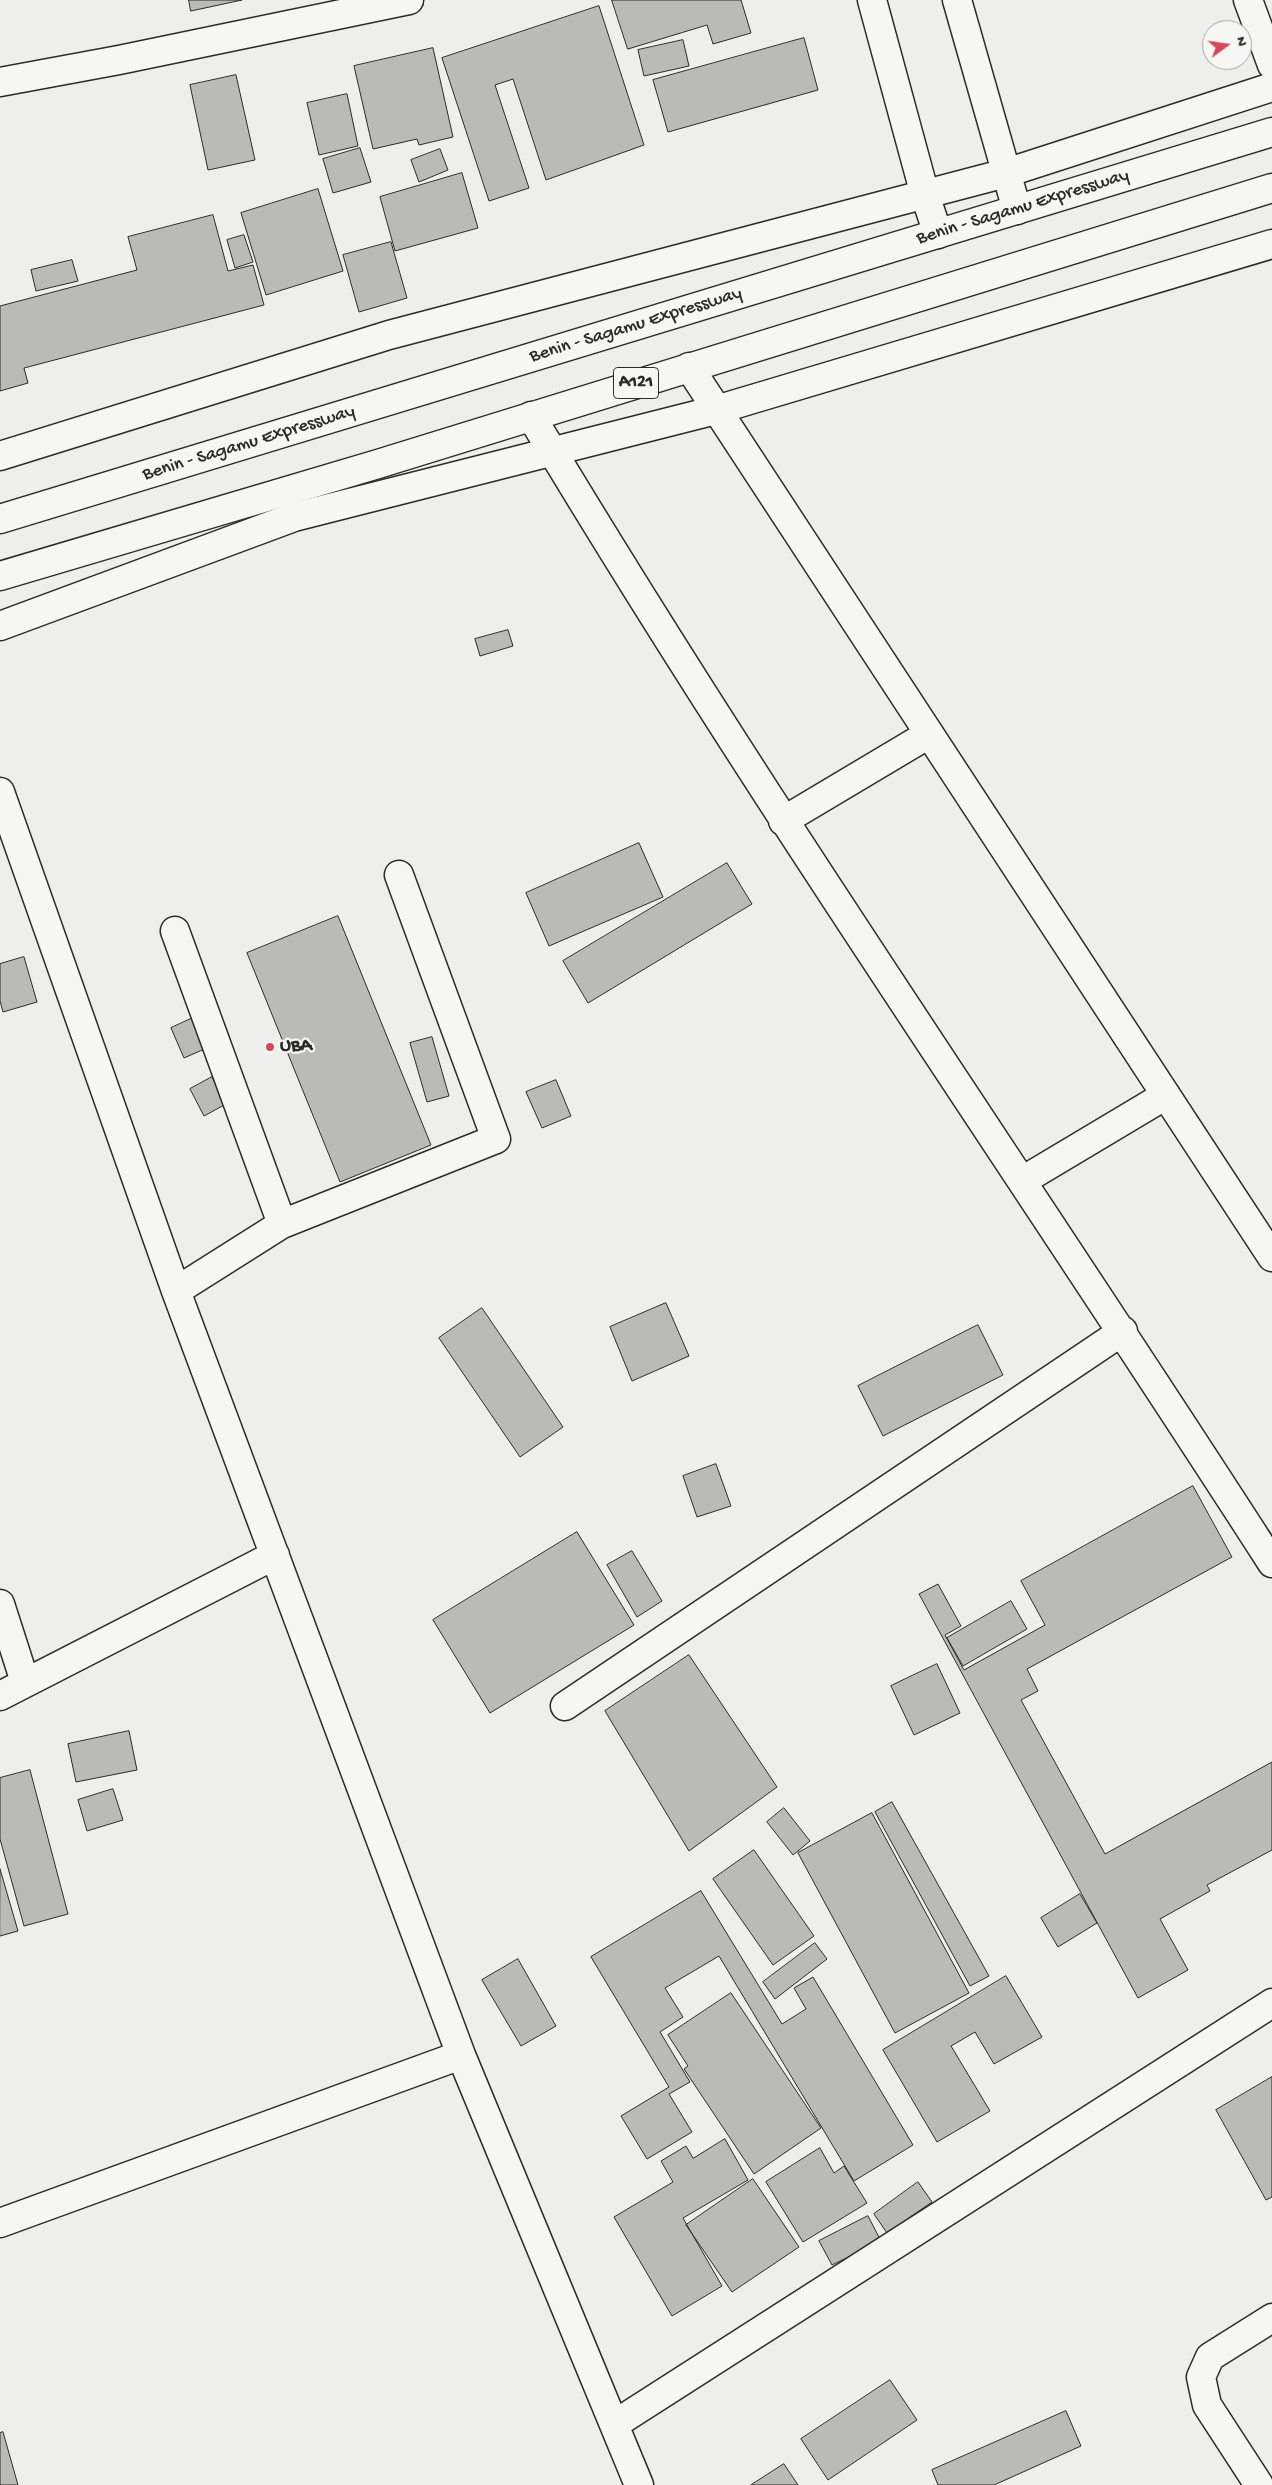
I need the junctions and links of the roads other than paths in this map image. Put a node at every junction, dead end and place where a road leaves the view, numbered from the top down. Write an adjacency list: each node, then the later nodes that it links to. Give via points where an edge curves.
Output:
1 (409, 0): 6 (main road)
2 (872, 0): 11 (main road)
3 (958, 0): 9 (main road)
4 (1248, 0): 5 (main road)
5 (1272, 65)
6 (0, 82)
7 (1272, 87): 9 (main road)
8 (1272, 132): 12 (main road, Benin - Sagamu Expressway)
9 (1006, 173): 11 (main road); 12 (main road)
10 (1272, 188): 15 (main road, A121)
11 (925, 195): 13 (main road); 19 (main road, via 388,335)
12 (1016, 210): 13 (main road, Benin - Sagamu Expressway)
13 (938, 234): 20 (main road, Benin - Sagamu Expressway)
14 (1272, 244): 16 (main road)
15 (689, 367): 16 (main road); 17 (main road, A121)
16 (716, 410): 18 (main road); 23 (main road)
17 (531, 416): 18 (main road); 21 (main road, A121)
18 (554, 453): 22 (main road, via 294,517); 25 (main road)
19 (0, 456)
20 (0, 519)
21 (0, 576)
22 (0, 626)
23 (929, 734): 25 (main road); 28 (main road)
24 (0, 792): 32 (main road)
25 (783, 821): 29 (main road)
26 (399, 875): 30 (main road, via 496,1139)
27 (175, 931): 30 (main road)
28 (1166, 1095): 29 (main road); 31 (main road)
29 (1022, 1181): 33 (main road)
30 (282, 1224): 32 (main road)
31 (1272, 1257)
32 (176, 1290): 35 (main road)
33 (1123, 1331): 34 (main road); 39 (main road)
34 (1267, 1546)
35 (275, 1555): 37 (main road); 41 (main road)
36 (0, 1604): 37 (main road)
37 (25, 1682): 38 (main road)
38 (0, 1696)
39 (565, 1706)
40 (1272, 2003): 44 (main road)
41 (461, 2055): 42 (main road); 44 (main road)
42 (0, 2223)
43 (1272, 2318): 46 (main road, via 1210,2357 1201,2377 1206,2405)
44 (615, 2424): 45 (main road)
45 (639, 2485)
46 (1259, 2485)

